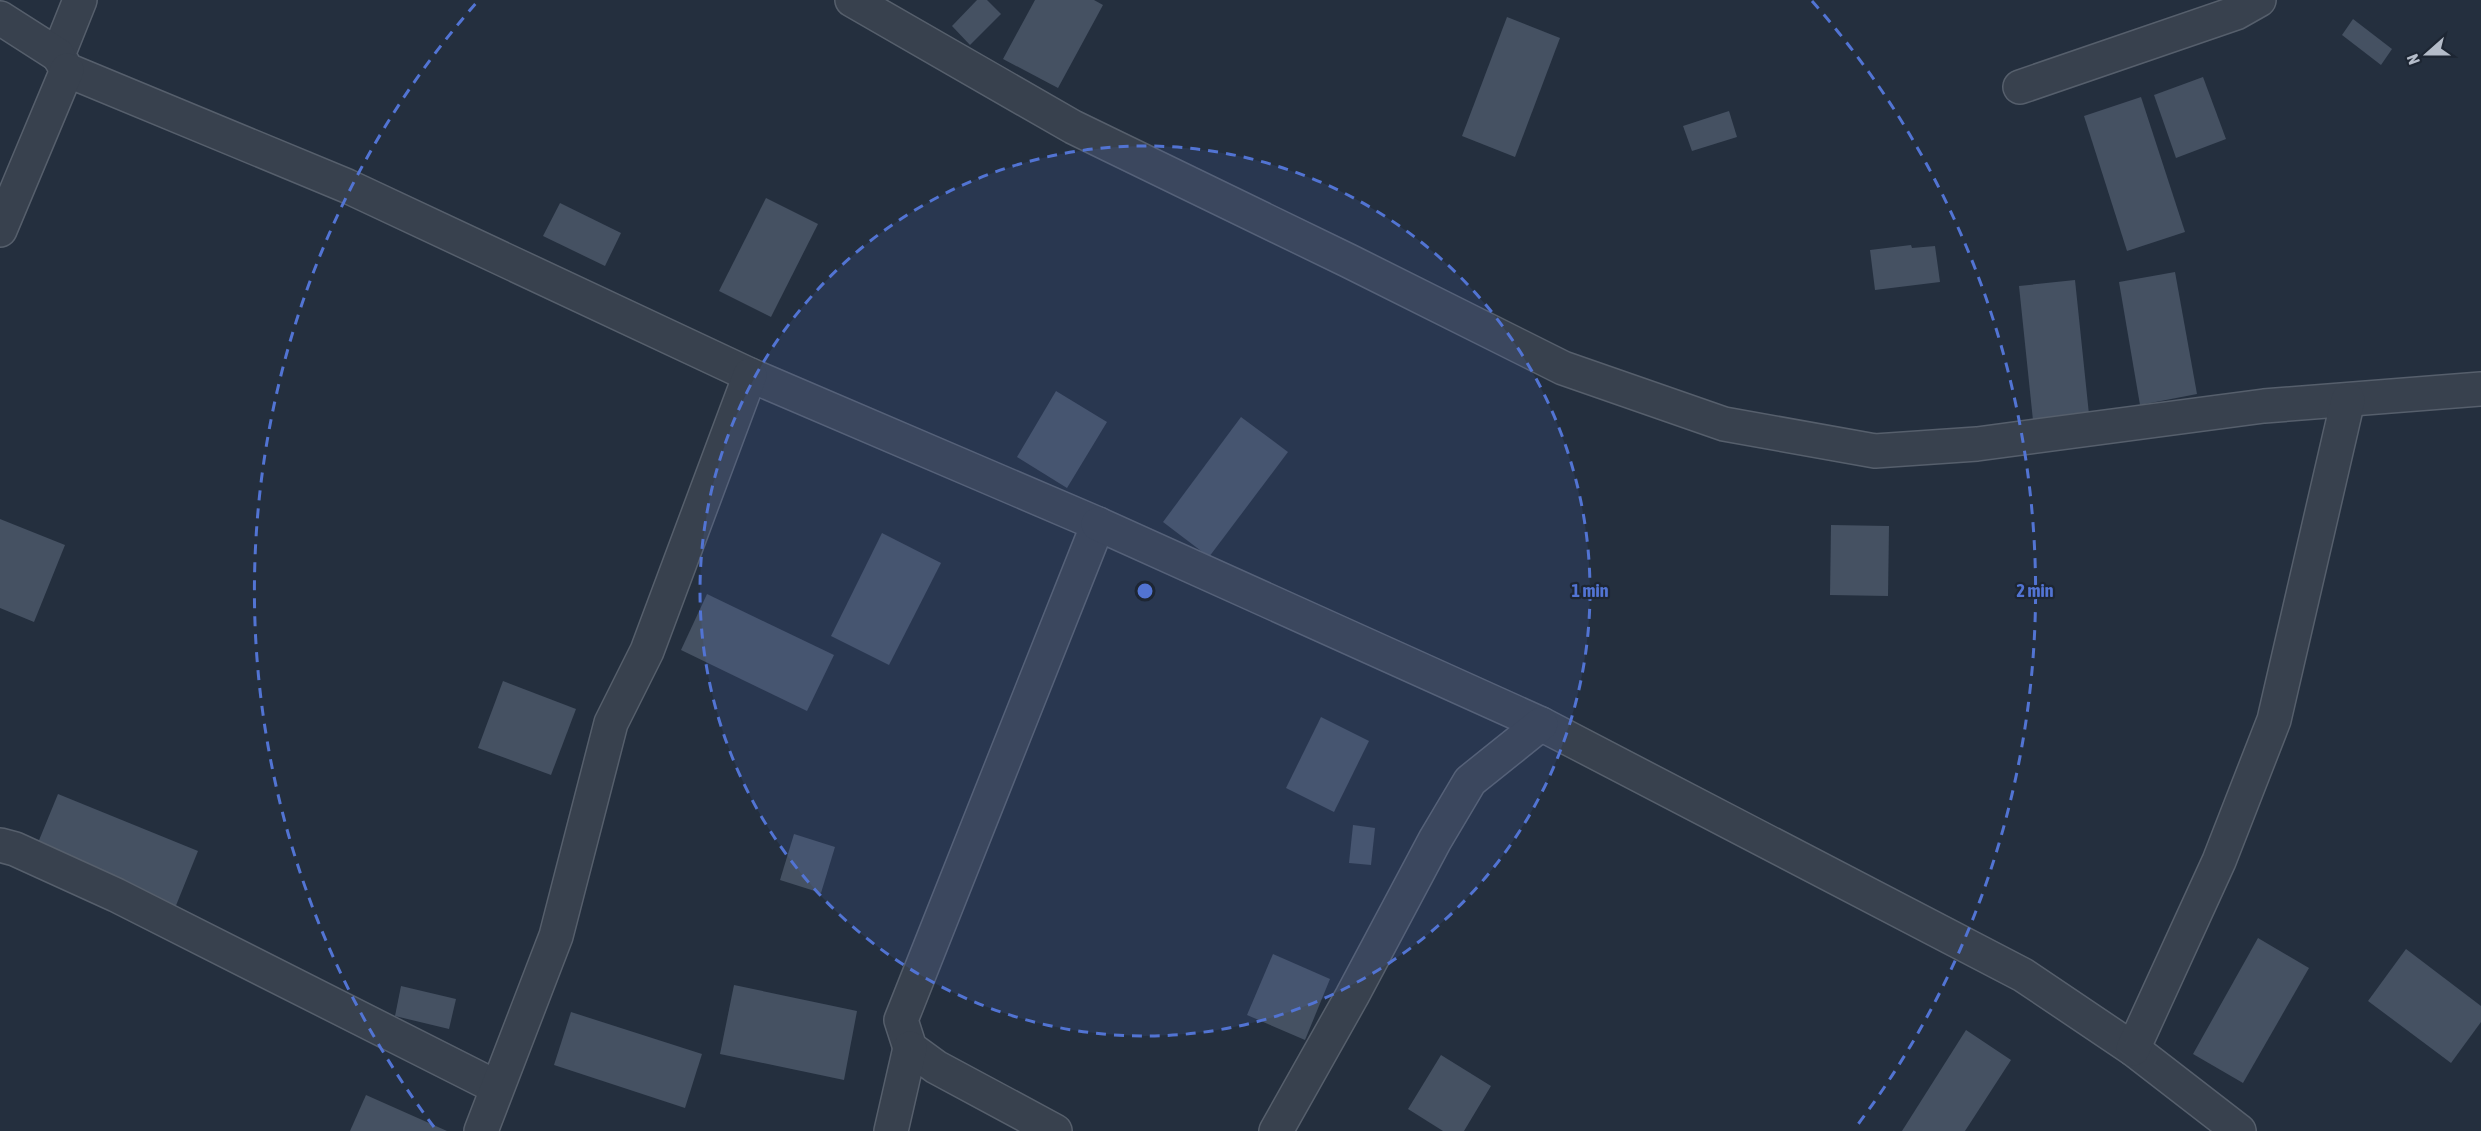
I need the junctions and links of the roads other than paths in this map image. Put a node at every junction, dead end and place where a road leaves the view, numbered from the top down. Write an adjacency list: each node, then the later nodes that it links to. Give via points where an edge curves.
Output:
1 (80, 0): 5 (street)
2 (852, 0): 10 (street, via 1073,126 1563,368 1724,424 1875,452 1977,444 2264,406)
3 (2259, 0): 6 (street, via 2236,13)
4 (0, 18): 5 (street)
5 (62, 62): 7 (street); 8 (street, via 347,186)
6 (2020, 87)
7 (0, 230)
8 (750, 375): 11 (street); 16 (street, via 647,651 610,723 556,936)
9 (2481, 389): 10 (street)
10 (2348, 400): 15 (street, via 2274,720 2219,861)
11 (1098, 524): 12 (street); 14 (street, via 901,1020)
12 (1541, 724): 15 (street, via 2023,975); 20 (street, via 1470,781)
13 (0, 845): 16 (street, via 116,896)
14 (910, 1048): 18 (street); 19 (street)
15 (2133, 1049): 21 (street)
16 (496, 1087): 17 (street)
17 (481, 1131)
18 (891, 1131)
19 (1055, 1131)
20 (1276, 1131)
21 (2239, 1131)

